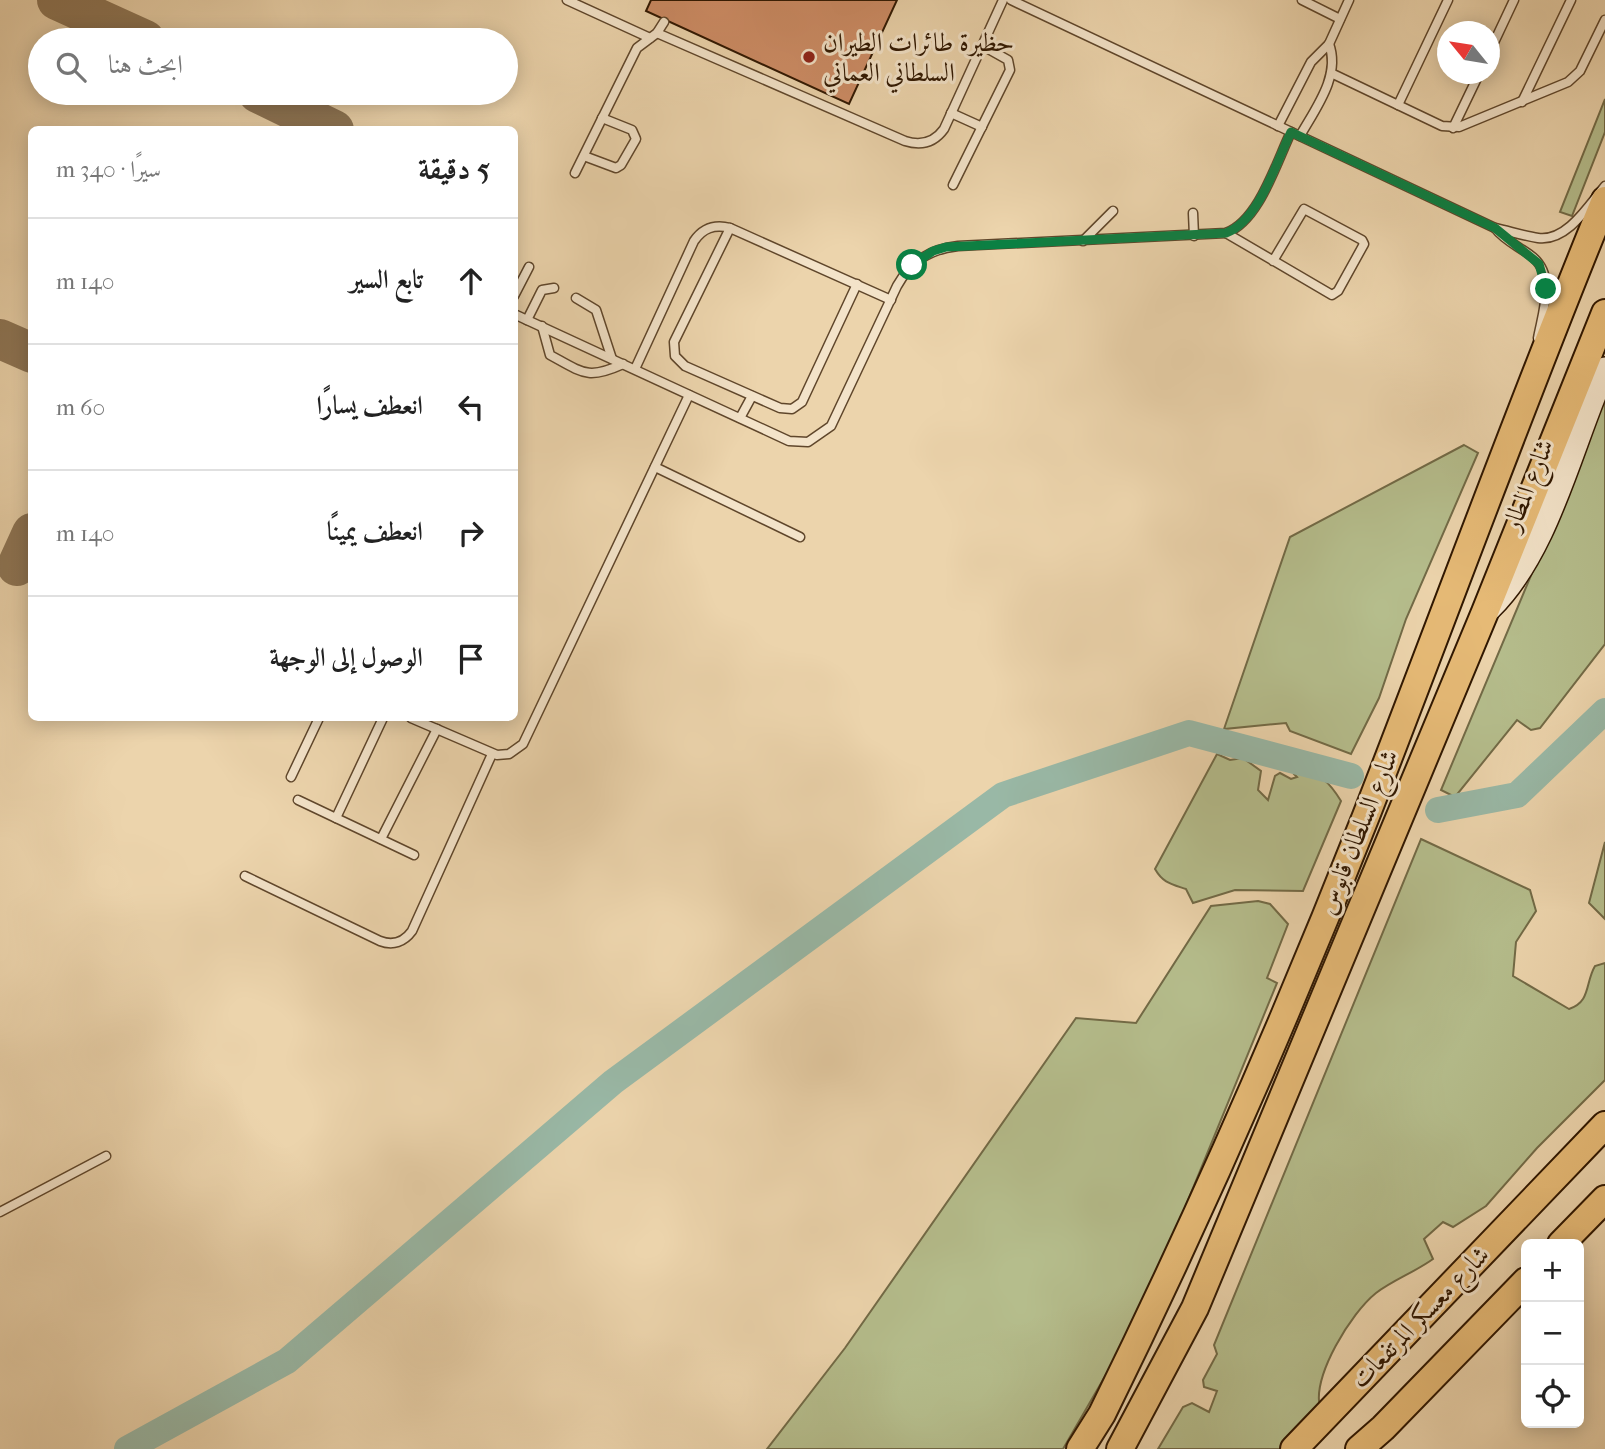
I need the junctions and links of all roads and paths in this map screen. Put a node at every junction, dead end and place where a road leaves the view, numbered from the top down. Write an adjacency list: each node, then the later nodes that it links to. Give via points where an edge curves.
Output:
1 (567, 0): 13 (lane)
2 (1003, 0): 15 (lane)
3 (1011, 0): 22 (lane)
4 (1302, 0): 9 (lane)
5 (1349, 0): 9 (lane)
6 (1448, 0): 19 (lane)
7 (1514, 0): 12 (lane)
8 (1570, 0): 18 (lane)
9 (1340, 19): 14 (lane)
10 (1605, 20): 18 (lane, via 1574,77)
11 (664, 22): 13 (lane)
12 (1500, 29)
13 (653, 36): 20 (lane, via 912,143 934,140); 21 (lane, via 637,48)
14 (1329, 44): 16 (lane); 22 (lane, via 1311,62)
15 (983, 46): 20 (lane); 23 (lane, via 1004,57 1010,66)
16 (1332, 73): 19 (lane); 26 (lane)
17 (1474, 84): 24 (lane)
18 (1522, 102): 24 (lane)
19 (1398, 104): 24 (lane)
20 (951, 113): 23 (lane)
21 (602, 118): 27 (lane); 27 (lane, via 632,130 636,139 616,168)
22 (1278, 126): 25 (lane)
23 (982, 127): 29 (lane)
24 (1453, 128)
25 (1291, 132): 26 (lane); 36 (lane, via 1252,214)
26 (1300, 136): 35 (lane)
27 (584, 156): 28 (lane)
28 (575, 173)
29 (953, 185)
30 (1605, 186): 35 (lane, via 1575,222 1549,237)
31 (1605, 200): 54 (main road, شارع السلطان قابوس)
32 (1113, 211): 38 (lane)
33 (1193, 213): 37 (lane)
34 (730, 228): 41 (lane); 52 (lane, via 705,229 694,241); 56 (lane, via 673,349 685,366)
35 (1495, 228): 54 (lane, via 1534,259 1546,282)
36 (1226, 233): 37 (lane); 39 (lane)
37 (1194, 236): 38 (lane)
38 (1083, 241): 45 (lane, via 933,251 904,275)
39 (1273, 261): 39 (lane, via 1332,295 1364,244 1304,209)
40 (529, 267): 42 (lane)
41 (857, 284): 45 (lane); 56 (lane, via 798,406 786,410)
42 (518, 288)
43 (554, 288): 48 (lane, via 542,290)
44 (576, 298): 50 (lane, via 596,310)
45 (891, 300): 57 (lane, via 825,433 808,442 789,441)
46 (1605, 313): 60 (main road, شارع السلطان قابوس)
47 (518, 316): 48 (lane)
48 (527, 320): 49 (lane)
49 (542, 327): 50 (lane); 51 (lane, via 550,355 589,374)
50 (612, 359): 51 (lane)
51 (623, 364): 52 (lane)
52 (635, 369): 55 (lane)
53 (1605, 369): 60 (main road, شارع المطار, via 1533,547 1513,582)
54 (1529, 387): 78 (main road, شارع السلطان قابوس, via 1365,818 1215,1177 1108,1401)
55 (689, 395): 57 (lane); 58 (lane)
56 (752, 396): 57 (lane)
57 (740, 418)
58 (655, 467): 59 (lane); 65 (lane, via 523,744 509,754)
59 (800, 537)
60 (1485, 612): 79 (main road, شارع السلطان قابوس, via 1195,1308)
61 (318, 721): 66 (lane)
62 (382, 721): 68 (lane)
63 (418, 721): 64 (lane)
64 (437, 729): 65 (lane); 69 (lane)
65 (492, 754): 71 (lane, via 412,931 402,941 380,941)
66 (291, 777)
67 (298, 800): 68 (lane)
68 (336, 818): 69 (lane)
69 (381, 839): 70 (lane)
70 (414, 855)
71 (245, 876)
72 (1605, 1125): 80 (main road, شارع معسكر المرتفعات)
73 (106, 1156): 75 (lane)
74 (1605, 1199): 76 (main road)
75 (0, 1212)
76 (1566, 1239)
77 (1521, 1285): 81 (main road, شارع معسكر المرتفعات)
78 (1080, 1449)
79 (1120, 1449)
80 (1294, 1449)
81 (1359, 1449)

